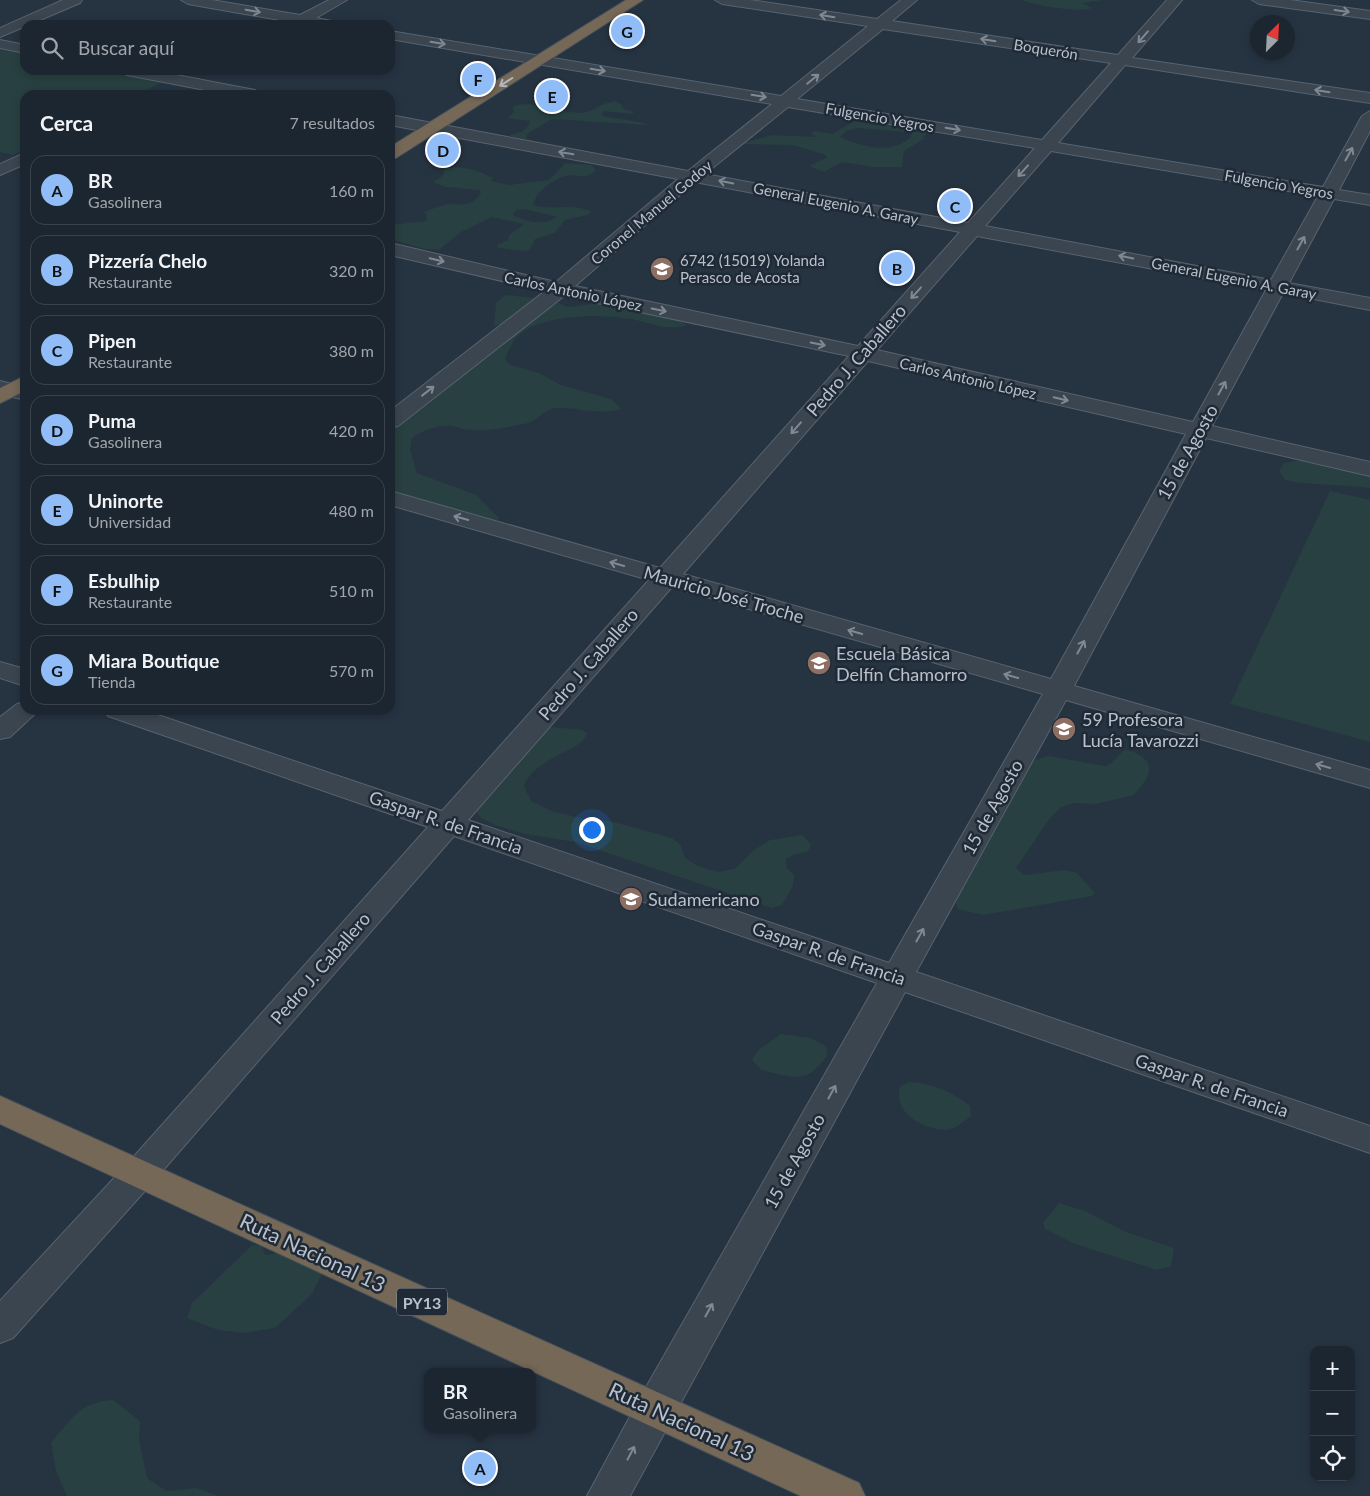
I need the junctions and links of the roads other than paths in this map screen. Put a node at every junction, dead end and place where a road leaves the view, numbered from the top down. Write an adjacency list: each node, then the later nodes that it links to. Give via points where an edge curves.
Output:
1 (75, 0): 10 (street)
2 (188, 0): 11 (street, one-way to 11)
3 (340, 0): 12 (street)
4 (636, 0): 19 (highway)
5 (722, 0): 14 (street, Boquerón, one-way to 5)
6 (910, 0): 14 (street, Coronel Manuel Godoy)
7 (1175, 0): 20 (street, Pedro J. Caballero, one-way to 20)
8 (1259, 0): 9 (street, one-way to 9)
9 (1370, 15)
10 (30, 20)
11 (287, 20)
12 (301, 20)
13 (20, 24): 15 (street)
14 (881, 24): 20 (street, Boquerón, one-way to 14); 27 (street, Coronel Manuel Godoy, one-way to 14)
15 (0, 33)
16 (395, 36): 19 (street, Fulgencio Yegros, one-way to 19)
17 (0, 44): 18 (street)
18 (20, 48)
19 (542, 60): 27 (street, Fulgencio Yegros, one-way to 27); 30 (highway, one-way to 30)
20 (1121, 61): 26 (street, Boquerón, one-way to 20); 31 (street, Pedro J. Caballero)
21 (151, 75): 23 (street)
22 (192, 75): 23 (street)
23 (180, 81): 24 (street); 25 (street)
24 (163, 90)
25 (228, 90)
26 (1370, 98)
27 (786, 101): 31 (street, Fulgencio Yegros, one-way to 31); 33 (street, Coronel Manuel Godoy)
28 (1370, 116): 34 (street, 15 de Agosto, one-way to 28)
29 (395, 121): 30 (street, General Eugenio A. Garay)
30 (432, 128): 32 (highway); 33 (street, General Eugenio A. Garay, one-way to 30)
31 (1047, 145): 34 (street, Fulgencio Yegros); 36 (street, Pedro J. Caballero, one-way to 36)
32 (395, 151)
33 (692, 176): 36 (street, General Eugenio A. Garay, one-way to 33); 39 (street, Coronel Manuel Godoy)
34 (1328, 193): 35 (street, Fulgencio Yegros); 38 (street, 15 de Agosto, one-way to 34)
35 (1370, 200)
36 (973, 228): 38 (street, General Eugenio A. Garay, one-way to 36); 41 (street, Pedro J. Caballero, one-way to 41)
37 (395, 250): 39 (street, Carlos Antonio López, one-way to 39)
38 (1278, 286): 40 (street, General Eugenio A. Garay); 43 (street, 15 de Agosto, one-way to 38)
39 (560, 289): 41 (street, Carlos Antonio López, one-way to 41); 42 (street, Coronel Manuel Godoy, one-way to 39)
40 (1370, 304)
41 (862, 353): 43 (street, Carlos Antonio López, one-way to 43); 46 (street, Pedro J. Caballero, one-way to 46)
42 (395, 417)
43 (1199, 430): 44 (street, Carlos Antonio López); 49 (street, 15 de Agosto, one-way to 43)
44 (1370, 469)
45 (395, 499): 46 (street, Mauricio José Troche, one-way to 45)
46 (664, 577): 49 (street, Mauricio José Troche, one-way to 46); 54 (street, Pedro J. Caballero)
47 (0, 670): 48 (street)
48 (20, 676)
49 (1058, 690): 53 (street, Mauricio José Troche, one-way to 49); 55 (street, 15 de Agosto, one-way to 49)
50 (20, 715): 52 (street)
51 (133, 715): 54 (street, Gaspar R. de Francia)
52 (0, 731)
53 (1370, 779)
54 (448, 823): 55 (street, Gaspar R. de Francia); 58 (street, Pedro J. Caballero)
55 (897, 976): 57 (street, Gaspar R. de Francia); 60 (street, 15 de Agosto, one-way to 55)
56 (0, 1109): 58 (highway, Ruta Nacional 13 / PY13)
57 (1370, 1140)
58 (140, 1173): 59 (street, Pedro J. Caballero); 60 (highway, Ruta Nacional 13 / PY13)
59 (0, 1327)
60 (655, 1408): 61 (street, 15 de Agosto, one-way to 60); 62 (highway, Ruta Nacional 13 / PY13)
61 (608, 1496)
62 (844, 1496)

